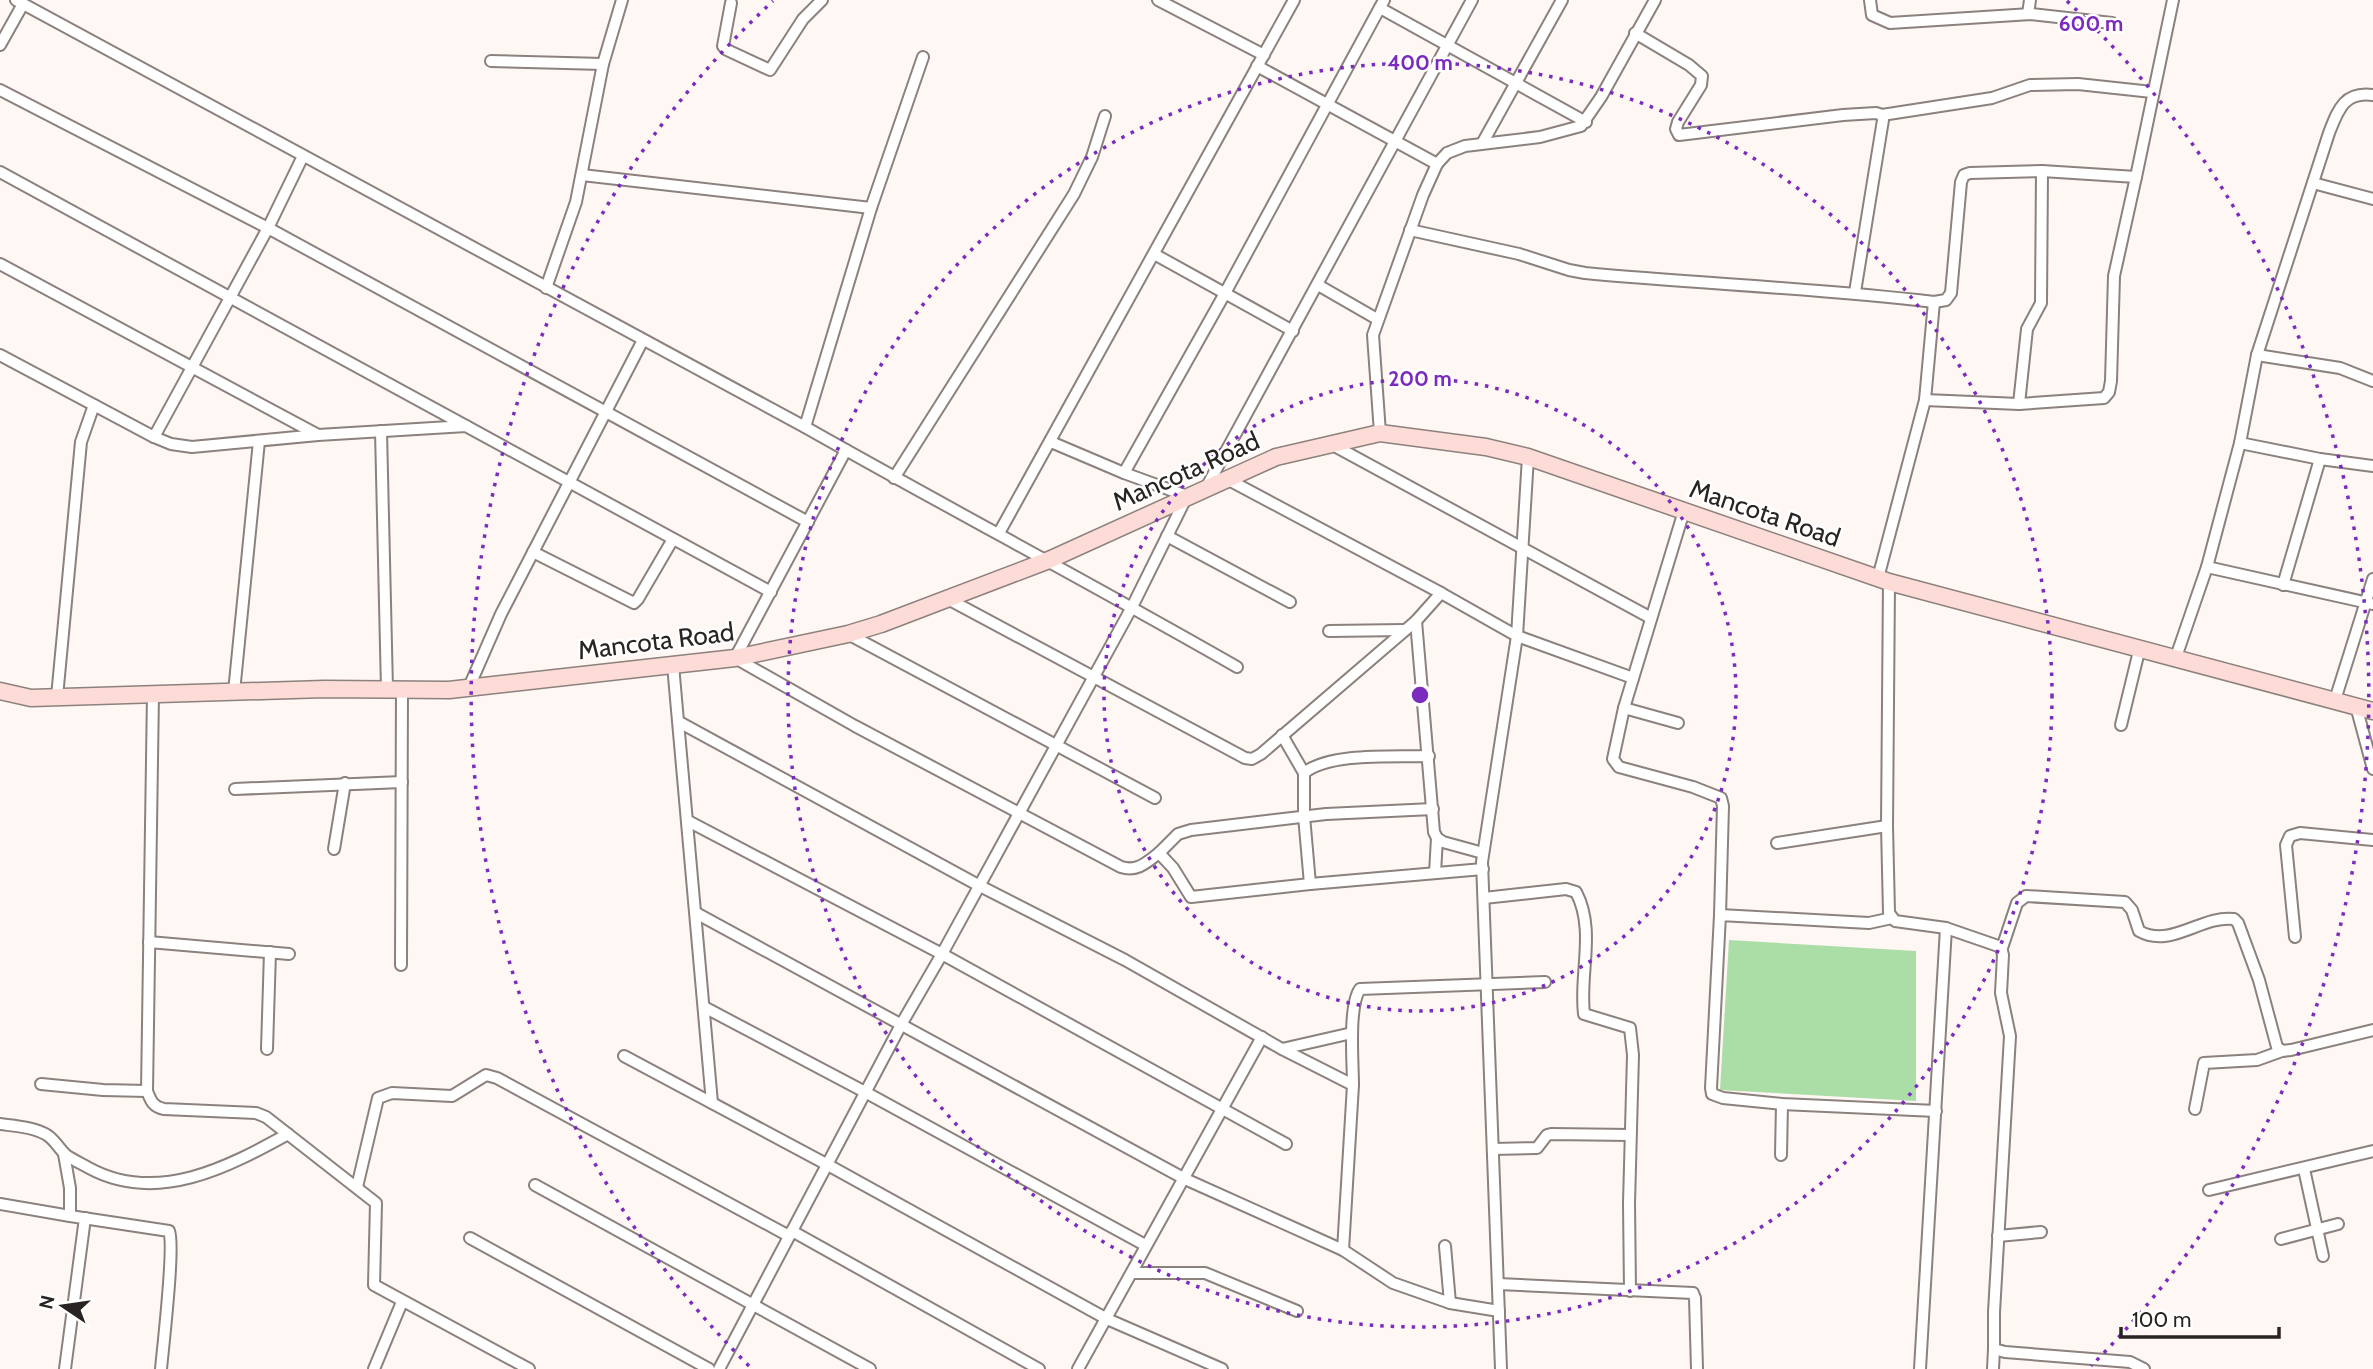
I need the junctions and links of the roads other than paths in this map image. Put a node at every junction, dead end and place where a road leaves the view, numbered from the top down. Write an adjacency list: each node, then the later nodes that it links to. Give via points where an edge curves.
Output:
1 (622, 0): 23 (street)
2 (822, 0): 12 (street, via 803,19 770,70 723,46)
3 (1158, 0): 13 (street)
4 (1294, 0): 20 (street)
5 (1472, 0): 18 (street)
6 (1562, 0): 25 (street)
7 (1655, 0): 17 (street)
8 (1870, 0): 15 (street, via 1872,15 1890,23)
9 (2030, 0): 15 (street)
10 (2173, 0): 27 (street)
11 (19, 2): 19 (street); 35 (street)
12 (731, 3)
13 (1172, 3): 20 (street)
14 (1382, 4): 18 (street); 29 (street)
15 (2028, 14): 16 (street)
16 (2112, 23)
17 (1635, 33): 30 (street, via 1702,76 1678,122 1679,135 1843,115); 32 (street)
18 (1447, 45): 25 (street); 33 (street)
19 (0, 46)
20 (1264, 55): 24 (street)
21 (923, 57): 43 (street)
22 (491, 61): 23 (street)
23 (603, 64): 39 (street)
24 (1257, 66): 29 (street); 46 (street)
25 (1515, 83): 32 (street); 34 (street)
26 (0, 90): 44 (street)
27 (2152, 92): 30 (street, via 2078,84 2030,85 1992,99); 40 (street)
28 (2373, 95): 41 (street, via 2346,100)
29 (1327, 104): 33 (street); 51 (street)
30 (1882, 115): 50 (street)
31 (1105, 116): 80 (street, via 1074,194)
32 (1586, 122): 34 (street, via 1573,130 1540,137)
33 (1395, 142): 36 (street); 48 (street)
34 (1483, 142): 36 (street, via 1447,153)
35 (303, 156): 44 (street); 49 (street)
36 (1437, 164): 45 (street)
37 (2042, 171): 40 (street); 53 (street, via 1964,175 1951,293 1946,300); 62 (street, via 2041,303 2026,329)
38 (0, 172): 52 (street)
39 (582, 175): 43 (street); 49 (street)
40 (2136, 177): 62 (street, via 2114,276 2109,392 2097,400)
41 (2313, 183): 42 (street); 58 (street)
42 (2373, 199)
43 (871, 208): 66 (street)
44 (268, 228): 52 (street); 64 (street)
45 (1410, 230): 50 (street, via 1519,254 1569,271); 54 (street)
46 (1154, 254): 51 (street); 72 (street)
47 (0, 264): 59 (street)
48 (1318, 285): 54 (street); 55 (street)
49 (545, 288): 56 (street)
50 (1855, 292): 53 (street)
51 (1224, 295): 55 (street); 79 (street)
52 (229, 297): 59 (street); 65 (street)
53 (1934, 302): 61 (street)
54 (1377, 320): 68 (street, via 1373,350)
55 (1293, 331): 83 (street)
56 (643, 340): 64 (street); 66 (street)
57 (0, 355): 63 (street)
58 (2257, 355): 60 (street, via 2340,368); 73 (street)
59 (191, 366): 69 (street); 70 (street)
60 (2373, 381)
61 (1925, 400): 62 (street); 95 (street)
62 (2019, 404)
63 (94, 405): 70 (street); 121 (street, via 80,442)
64 (606, 413): 82 (street); 86 (street)
65 (466, 426): 67 (street); 82 (street)
66 (805, 427): 75 (street)
67 (381, 431): 69 (street); 117 (street)
68 (1380, 433): 74 (main road, Mancota Road); 76 (main road, Mancota Road)
69 (318, 435): 71 (street)
70 (154, 437): 71 (street, via 181,446)
71 (259, 441): 119 (street)
72 (1051, 442): 79 (street); 87 (street)
73 (2240, 443): 77 (street); 93 (street)
74 (1331, 444): 81 (main road, Mancota Road, via 1276,457); 90 (street)
75 (846, 450): 80 (street); 86 (street)
76 (1528, 457): 85 (main road, Mancota Road); 90 (street)
77 (2320, 459): 78 (street); 96 (street)
78 (2373, 466)
79 (1124, 473): 84 (street)
80 (894, 478): 87 (street)
81 (1227, 479): 83 (main road, Mancota Road); 98 (street)
82 (569, 482): 89 (street); 91 (street)
83 (1206, 488): 84 (main road, Mancota Road)
84 (1187, 496): 88 (street); 92 (main road, Mancota Road)
85 (1684, 511): 95 (main road, Mancota Road); 103 (street)
86 (808, 522): 97 (street)
87 (999, 533): 92 (street)
88 (1167, 536): 100 (street); 102 (street)
89 (673, 539): 91 (street, via 634,603); 97 (street)
90 (1523, 550): 103 (street); 108 (street)
91 (533, 552): 116 (street)
92 (1049, 560): 99 (main road, Mancota Road); 102 (street)
93 (2207, 567): 96 (street); 110 (street)
94 (2373, 579): 101 (street)
95 (1883, 580): 109 (main road, Mancota Road); 142 (street)
96 (2283, 585): 101 (street)
97 (771, 592): 111 (street)
98 (1441, 593): 104 (street); 108 (street)
99 (948, 598): 107 (main road, Mancota Road); 114 (street)
100 (1290, 602)
101 (2370, 603): 122 (street)
102 (1132, 607): 113 (street); 114 (street)
103 (1651, 618): 115 (street)
104 (1416, 621): 105 (street); 131 (street)
105 (1405, 630): 106 (street); 129 (street)
106 (1329, 631)
107 (848, 634): 111 (main road, Mancota Road); 130 (street)
108 (1517, 636): 115 (street); 148 (street)
109 (2140, 647): 110 (main road, Mancota Road); 128 (street)
110 (2176, 657): 122 (main road, Mancota Road)
111 (735, 658): 112 (main road, Mancota Road); 139 (street)
112 (673, 665): 116 (main road, Mancota Road); 126 (street)
113 (1237, 667)
114 (1092, 676): 129 (street, via 1245,758 1261,754); 130 (street)
115 (1633, 678): 124 (street)
116 (469, 687): 117 (main road, Mancota Road)
117 (394, 689): 119 (main road, Mancota Road); 134 (street)
118 (0, 691): 121 (main road, Mancota Road, via 31,698)
119 (234, 692): 120 (main road, Mancota Road)
120 (153, 694): 121 (main road, Mancota Road); 159 (street)
121 (57, 697)
122 (2334, 700): 123 (main road, Mancota Road)
123 (2356, 706): 125 (main road, Mancota Road); 132 (street)
124 (1624, 708): 127 (street); 155 (street, via 1613,754 1615,765 1721,798)
125 (2373, 711)
126 (679, 722): 141 (street); 152 (street)
127 (1678, 723)
128 (2121, 725)
129 (1282, 735): 133 (street)
130 (1055, 747): 137 (street); 139 (street)
131 (1429, 756): 133 (street, via 1347,759); 138 (street)
132 (2373, 769)
133 (1304, 773): 140 (street)
134 (402, 782): 135 (street); 164 (street)
135 (345, 783): 136 (street); 146 (street)
136 (235, 789)
137 (1155, 799)
138 (1433, 809): 140 (street); 143 (street)
139 (1018, 813): 147 (street, via 1126,869 1141,867); 152 (street)
140 (1304, 816): 147 (street, via 1191,830 1178,834); 151 (street)
141 (688, 821): 154 (street); 163 (street)
142 (1887, 826): 145 (street); 156 (street, via 1887,906)
143 (1437, 838): 148 (street); 150 (street)
144 (2373, 841): 158 (street, via 2290,836 2286,845)
145 (1777, 843)
146 (334, 849)
147 (1158, 853): 151 (street, via 1191,897)
148 (1483, 853): 149 (street)
149 (1483, 869): 150 (street); 153 (street)
150 (1435, 873): 151 (street)
151 (1310, 884)
152 (978, 886): 163 (street); 171 (street, via 1125,960)
153 (1484, 898): 166 (street); 187 (street, via 1566,889 1576,892 1586,935 1584,1014 1626,1025 1632,1032)
154 (696, 913): 167 (street); 168 (street)
155 (1720, 915): 156 (street, via 1868,923); 181 (street, via 1712,1094)
156 (1892, 918): 157 (street)
157 (1946, 928): 160 (street); 184 (street)
158 (2295, 937)
159 (149, 942): 161 (street); 178 (street)
160 (2002, 948): 174 (street, via 2017,903 2026,896 2125,902 2138,931 2154,936 2234,919 2259,980 2274,1040); 206 (street, via 2001,992 2010,1036)
161 (270, 952): 162 (street); 172 (street)
162 (289, 954)
163 (942, 954): 168 (street); 182 (street)
164 (401, 965)
165 (1545, 982): 166 (street)
166 (1487, 984): 170 (street, via 1360,989); 189 (street)
167 (704, 1007): 179 (street); 180 (street)
168 (902, 1023): 179 (street); 195 (street)
169 (2373, 1030): 174 (street)
170 (1352, 1032): 173 (street); 177 (street)
171 (1262, 1037): 173 (street); 182 (street)
172 (267, 1049)
173 (1282, 1049): 177 (street)
174 (2282, 1051): 183 (street, via 2257,1060 2204,1063)
175 (624, 1056): 180 (street)
176 (41, 1084): 178 (street)
177 (1353, 1085): 211 (street)
178 (147, 1091): 186 (street, via 156,1108 262,1115)
179 (865, 1092): 193 (street); 209 (street)
180 (712, 1103): 193 (street)
181 (1782, 1104): 184 (street); 192 (street)
182 (1222, 1109): 188 (street); 195 (street)
183 (2195, 1109)
184 (1936, 1111): 235 (street)
185 (0, 1124): 191 (street, via 48,1135)
186 (288, 1134): 191 (street, via 238,1161 156,1185 104,1175); 197 (street)
187 (1630, 1135): 189 (street, via 1551,1134 1537,1148); 215 (street)
188 (1286, 1144)
189 (1493, 1149): 214 (street)
190 (2373, 1152): 194 (street)
191 (64, 1154): 200 (street)
192 (1781, 1155)
193 (828, 1165): 205 (street); 221 (street)
194 (2304, 1169): 198 (street); 203 (street)
195 (1185, 1179): 209 (street); 211 (street)
196 (535, 1185): 218 (street)
197 (357, 1187): 205 (street, via 377,1098 392,1093 452,1096 486,1075); 216 (street, via 377,1207 373,1282)
198 (2209, 1190)
199 (0, 1203): 200 (street)
200 (70, 1216): 201 (street)
201 (85, 1218): 223 (street); 224 (street, via 164,1229 171,1236)
202 (2338, 1223): 203 (street)
203 (2318, 1228): 208 (street); 212 (street)
204 (2041, 1232): 206 (street)
205 (790, 1234): 218 (street); 230 (street)
206 (1998, 1236): 222 (street)
207 (470, 1238): 227 (street)
208 (2281, 1238)
209 (1145, 1245): 213 (street)
210 (1445, 1246): 217 (street)
211 (1343, 1250): 217 (street, via 1393,1283)
212 (2323, 1256)
213 (1133, 1273): 219 (street, via 1205,1273); 221 (street)
214 (1498, 1284): 215 (street); 220 (street)
215 (1630, 1291): 234 (street, via 1693,1293)
216 (402, 1302): 225 (street); 226 (street)
217 (1450, 1303): 220 (street)
218 (755, 1304): 228 (street); 229 (street)
219 (1297, 1311)
220 (1499, 1311): 233 (street)
221 (1107, 1319): 231 (street); 232 (street)
222 (1994, 1349): 236 (street); 237 (street, via 2130,1362)
223 (65, 1369)
224 (161, 1369)
225 (374, 1369)
226 (530, 1369)
227 (709, 1369)
228 (719, 1369)
229 (870, 1369)
230 (1039, 1369)
231 (1078, 1369)
232 (1222, 1369)
233 (1501, 1369)
234 (1698, 1369)
235 (1920, 1369)
236 (1993, 1369)
237 (2144, 1369)

